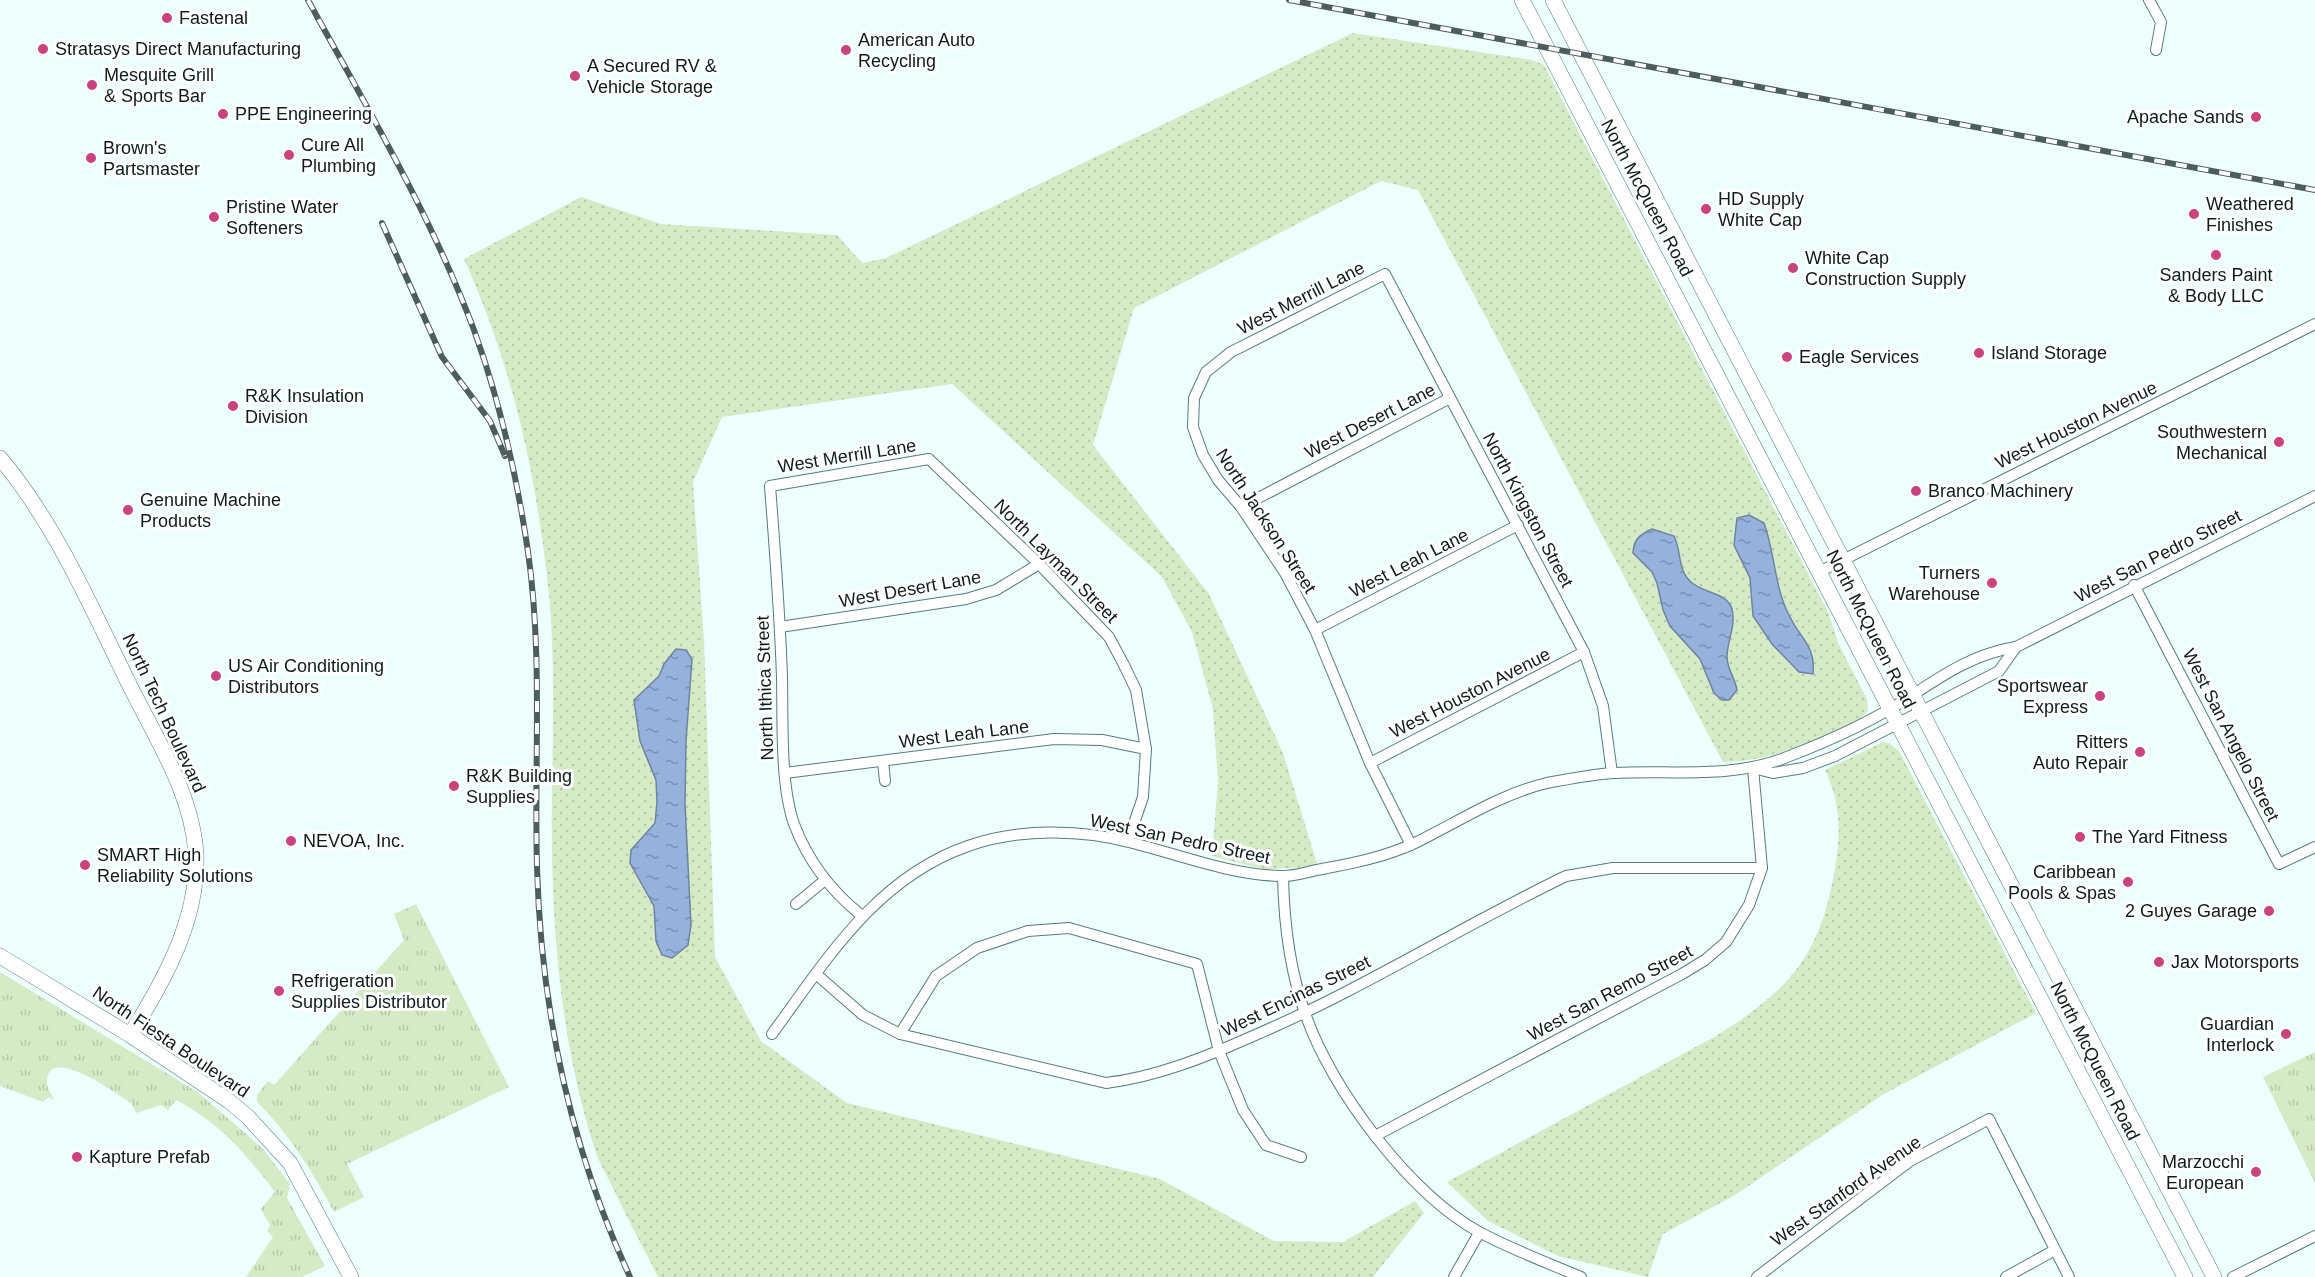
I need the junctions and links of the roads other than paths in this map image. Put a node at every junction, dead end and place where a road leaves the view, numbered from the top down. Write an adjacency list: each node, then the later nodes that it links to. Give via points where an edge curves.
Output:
1 (1522, 0): 7 (main road, North McQueen Road)
2 (1553, 0): 5 (main road, North McQueen Road)
3 (2150, 0): 4 (street, via 2161,22)
4 (2157, 50)
5 (1692, 268): 7 (main road); 17 (main road, North McQueen Road)
6 (1384, 274): 9 (street, West Merrill Lane); 10 (street, North Kingston Street)
7 (1669, 282): 19 (main road, North McQueen Road)
8 (2315, 324): 17 (street, West Houston Avenue)
9 (1232, 352): 15 (street, North Jackson Street, via 1206,372 1194,398 1193,427 1218,480)
10 (1450, 398): 15 (street, West Desert Lane); 16 (street, North Kingston Street)
11 (0, 458): 49 (main road, North Tech Boulevard, via 60,549 185,795 196,854 191,901 176,951)
12 (928, 459): 13 (street, West Merrill Lane); 18 (street, North Layman Street)
13 (770, 486): 21 (street, North Ithica Street)
14 (2315, 496): 20 (street, West San Pedro Street)
15 (1241, 507): 22 (street, North Jackson Street, via 1285,573)
16 (1518, 525): 22 (street, West Leah Lane); 24 (street, North Kingston Street)
17 (1843, 560): 19 (street, West Houston Avenue); 25 (main road, North McQueen Road)
18 (1039, 564): 21 (street, West Desert Lane, via 996,590 966,599); 29 (street, North Layman Street, via 1109,637 1136,690)
19 (1819, 572): 26 (main road, North McQueen Road)
20 (2134, 585): 23 (street, West San Pedro Street); 38 (street, West San Angelo Street, via 2279,864)
21 (780, 627): 33 (street, North Ithica Street)
22 (1315, 630): 31 (street, North Jackson Street)
23 (2016, 647): 25 (street, West San Pedro Street, via 1988,651 1925,684); 27 (street, West San Pedro Street, via 1999,671)
24 (1584, 652): 31 (street, West Houston Avenue); 34 (street, North Kingston Street, via 1603,706)
25 (1913, 695): 26 (street, West San Pedro Street); 27 (main road, North McQueen Road)
26 (1890, 708): 28 (main road, North McQueen Road); 32 (street, West San Pedro Street, via 1814,746)
27 (1921, 712): 28 (street, West San Pedro Street); 63 (main road, North McQueen Road)
28 (1898, 724): 32 (street, West San Pedro Street, via 1803,768 1773,773); 62 (main road, North McQueen Road)
29 (1146, 749): 30 (street, West Leah Lane, via 1102,740 1054,739); 36 (street, North Layman Street, via 1143,797)
30 (883, 761): 33 (street, West Leah Lane); 35 (street)
31 (1370, 763): 37 (street, North Jackson Street)
32 (1753, 768): 34 (street, West San Pedro Street); 39 (street, West San Remo Street)
33 (785, 773): 41 (street, North Ithica Street, via 794,823)
34 (1612, 773): 37 (street, West San Pedro Street, via 1546,784 1507,796)
35 (885, 781)
36 (1128, 842): 40 (street, West San Pedro Street, via 1197,862); 43 (street, West San Pedro Street, via 1054,833 971,844 935,859)
37 (1411, 845): 40 (street, West San Pedro Street, via 1365,861)
38 (2315, 847)
39 (1762, 868): 46 (street, West Encinas Street, via 1613,868 1566,876); 51 (street, West San Remo Street, via 1749,905 1726,942 1705,960)
40 (1282, 877): 46 (street, via 1284,924)
41 (825, 880): 42 (street); 43 (street, North Ithica Street, via 840,899)
42 (796, 904)
43 (861, 915): 45 (street, West San Pedro Street)
44 (0, 956): 49 (main road, North Fiesta Boulevard)
45 (816, 974): 47 (street, West San Pedro Street); 48 (street, West Encinas Street, via 863,1015)
46 (1305, 1014): 50 (street, West Encinas Street); 51 (street, via 1319,1050)
47 (772, 1034)
48 (900, 1034): 50 (street, West Encinas Street, via 1106,1083 1132,1080); 50 (street, via 936,976 977,948 1028,931 1069,928 1197,964)
49 (130, 1035): 56 (main road, North Fiesta Boulevard, via 229,1101 272,1141 303,1183)
50 (1219, 1051): 52 (street, via 1244,1110 1266,1145)
51 (1375, 1136): 53 (street, via 1424,1188)
52 (1301, 1157)
53 (1479, 1233): 57 (street); 58 (street)
54 (2315, 1236): 64 (street)
55 (2055, 1250): 59 (street, West Stanford Avenue, via 1989,1119 1910,1161); 60 (street); 61 (street)
56 (351, 1277)
57 (1454, 1277)
58 (1581, 1277)
59 (1757, 1277)
60 (2006, 1277)
61 (2069, 1277)
62 (2185, 1277)
63 (2214, 1277)
64 (2233, 1277)

